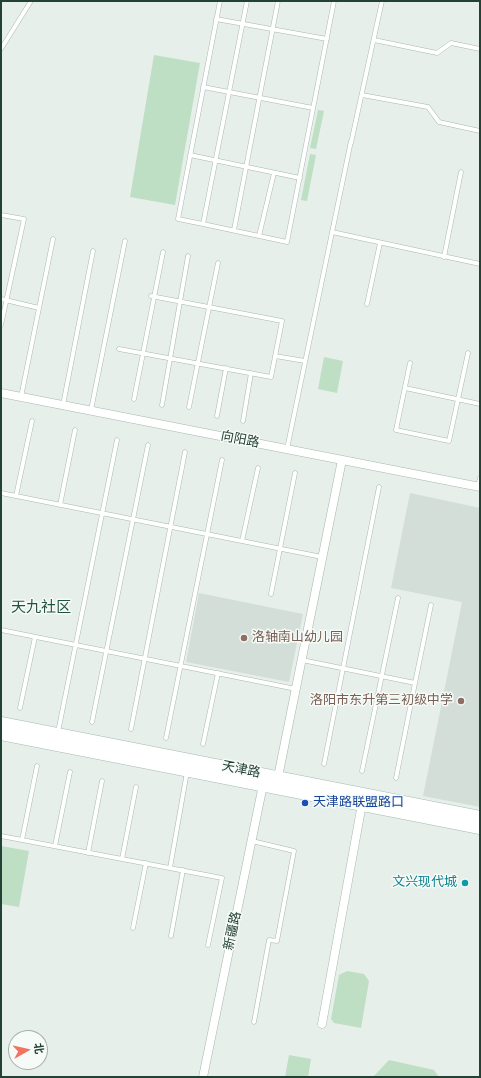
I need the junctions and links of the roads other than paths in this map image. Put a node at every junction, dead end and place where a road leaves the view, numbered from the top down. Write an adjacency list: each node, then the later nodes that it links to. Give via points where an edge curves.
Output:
1 (31, 1): 12 (lane)
2 (220, 1): 7 (lane)
3 (247, 1): 8 (lane)
4 (278, 1): 9 (lane)
5 (334, 1): 10 (lane)
6 (382, 1): 11 (lane)
7 (216, 18): 8 (lane); 14 (lane)
8 (243, 24): 9 (lane); 15 (lane)
9 (273, 29): 10 (lane); 17 (lane)
10 (327, 39): 18 (lane)
11 (374, 40): 13 (lane, via 437,54 452,43); 16 (lane)
12 (1, 49)
13 (480, 49)
14 (203, 87): 15 (lane); 20 (lane)
15 (229, 92): 17 (lane); 21 (lane)
16 (362, 95): 19 (lane, via 428,107 439,122); 29 (lane)
17 (260, 98): 18 (lane); 22 (lane)
18 (313, 108): 25 (lane)
19 (480, 131)
20 (190, 155): 21 (lane); 27 (lane, via 178,219)
21 (216, 160): 22 (lane); 27 (lane)
22 (246, 167): 24 (lane); 28 (lane)
23 (461, 172): 37 (lane)
24 (274, 173): 25 (lane); 30 (lane)
25 (300, 178): 30 (lane, via 287,242)
26 (1, 215): 42 (lane, via 24,219)
27 (203, 224): 28 (lane)
28 (234, 230): 30 (lane)
29 (332, 232): 33 (lane); 53 (lane)
30 (259, 236)
31 (53, 239): 46 (lane)
32 (125, 241): 67 (lane)
33 (380, 243): 37 (lane); 44 (lane)
34 (93, 251): 64 (lane)
35 (163, 252): 40 (lane)
36 (188, 256): 43 (lane)
37 (444, 257): 39 (lane)
38 (218, 263): 45 (lane)
39 (480, 264)
40 (153, 296): 43 (lane); 49 (lane)
41 (1, 299): 42 (lane)
42 (6, 301): 46 (lane); 47 (lane)
43 (180, 301): 45 (lane); 52 (lane)
44 (367, 304)
45 (209, 307): 51 (lane, via 282,321); 54 (lane)
46 (39, 308): 60 (lane)
47 (1, 325)
48 (119, 349): 49 (lane)
49 (143, 353): 52 (lane); 61 (lane)
50 (468, 353): 62 (lane)
51 (275, 356): 53 (lane); 57 (lane, via 271,376)
52 (170, 358): 54 (lane); 65 (lane)
53 (306, 361): 74 (lane)
54 (198, 363): 56 (lane); 66 (lane)
55 (410, 363): 58 (lane)
56 (226, 368): 57 (lane); 68 (lane)
57 (251, 373): 70 (lane)
58 (405, 388): 62 (lane); 62 (lane, via 396,430 449,441)
59 (1, 393): 60 (street, 向阳路)
60 (21, 397): 64 (street, 向阳路)
61 (134, 399)
62 (458, 399): 63 (lane)
63 (480, 404)
64 (63, 405): 67 (street, 向阳路)
65 (162, 405)
66 (189, 408)
67 (91, 411): 74 (street, 向阳路)
68 (217, 416)
69 (32, 421): 84 (lane)
70 (243, 421)
71 (75, 430): 85 (lane)
72 (117, 440): 86 (lane)
73 (148, 444): 87 (lane)
74 (287, 449): 77 (street, 向阳路)
75 (185, 452): 88 (lane)
76 (222, 460): 89 (lane)
77 (342, 460): 82 (street, 向阳路); 92 (street)
78 (258, 468): 90 (lane)
79 (295, 473): 91 (lane)
80 (480, 478): 82 (lane)
81 (379, 487): 103 (lane)
82 (479, 487)
83 (1, 493): 84 (lane)
84 (16, 496): 85 (lane)
85 (60, 505): 86 (lane)
86 (102, 513): 87 (lane); 98 (lane)
87 (133, 519): 88 (lane); 99 (lane)
88 (170, 527): 89 (lane); 100 (lane)
89 (207, 534): 90 (lane); 102 (lane)
90 (242, 541): 91 (lane)
91 (280, 549): 92 (lane); 93 (lane)
92 (323, 557): 101 (street)
93 (271, 594)
94 (398, 598): 105 (lane)
95 (431, 605): 106 (lane)
96 (1, 630): 97 (lane)
97 (35, 637): 98 (lane); 108 (lane)
98 (76, 645): 99 (lane); 114 (lane)
99 (106, 651): 100 (lane); 109 (lane)
100 (144, 658): 102 (lane); 111 (lane)
101 (302, 660): 103 (lane); 107 (street)
102 (180, 666): 104 (lane); 113 (lane)
103 (343, 668): 105 (lane); 116 (lane)
104 (218, 673): 107 (lane); 115 (lane)
105 (382, 676): 106 (lane); 119 (lane)
106 (415, 683): 121 (lane)
107 (296, 689): 123 (street)
108 (20, 708)
109 (92, 722)
110 (1, 723): 114 (main road, 天津路)
111 (131, 729)
112 (1, 734): 114 (main road, 天津路)
113 (166, 738)
114 (56, 739): 117 (main road, 天津路)
115 (203, 744)
116 (324, 764)
117 (189, 765): 123 (main road, 天津路); 124 (main road, 天津路); 136 (lane)
118 (37, 766): 130 (lane)
119 (362, 771)
120 (70, 772): 132 (lane)
121 (396, 778)
122 (102, 781): 133 (lane)
123 (277, 782): 124 (main road, 天津路); 126 (main road, 天津路); 127 (main road, 天津路)
124 (263, 785): 131 (street, 新疆路)
125 (136, 787): 134 (lane)
126 (362, 804): 128 (main road, 天津路); 142 (street)
127 (480, 817)
128 (480, 828)
129 (1, 836): 130 (lane)
130 (22, 840): 132 (lane)
131 (252, 842): 141 (lane, via 294,851 277,941 269,940); 143 (street, 新疆路)
132 (55, 846): 133 (lane)
133 (88, 852): 134 (lane)
134 (122, 859): 135 (lane)
135 (146, 863): 136 (lane); 138 (lane)
136 (170, 868): 137 (lane)
137 (183, 870): 139 (lane); 140 (lane, via 222,878)
138 (133, 928)
139 (171, 936)
140 (208, 945)
141 (254, 1022)
142 (322, 1024)
143 (203, 1077)

